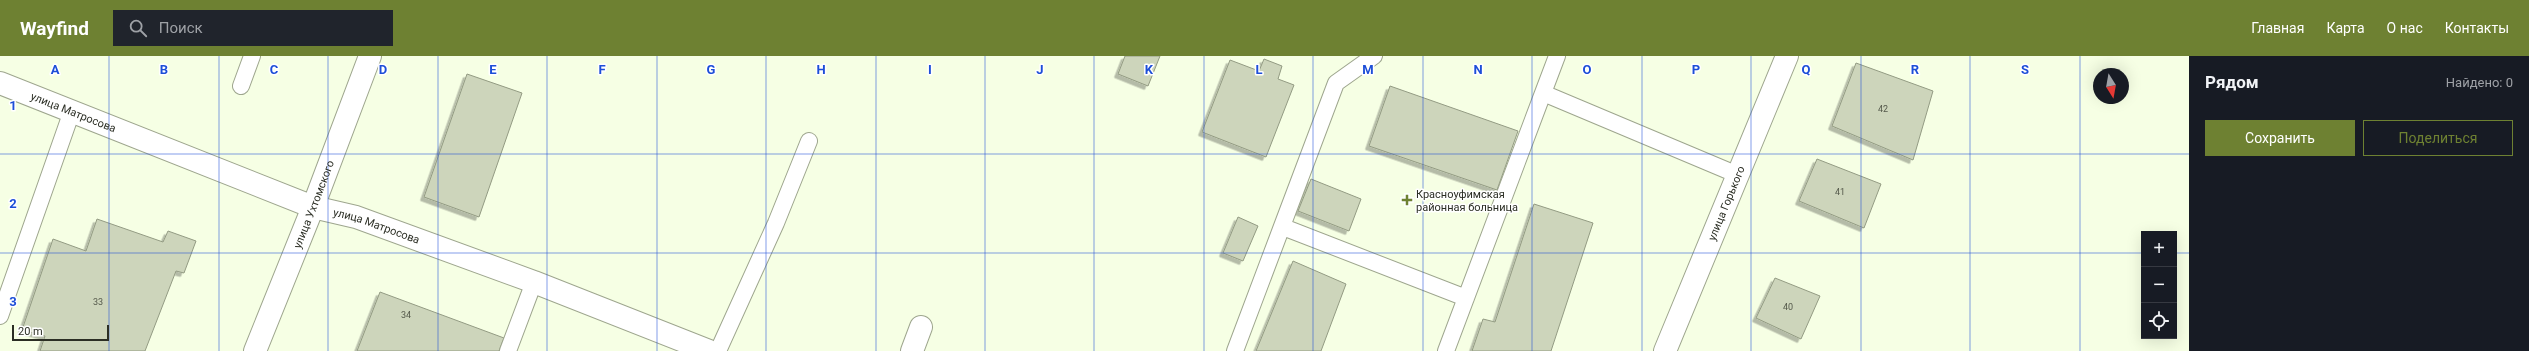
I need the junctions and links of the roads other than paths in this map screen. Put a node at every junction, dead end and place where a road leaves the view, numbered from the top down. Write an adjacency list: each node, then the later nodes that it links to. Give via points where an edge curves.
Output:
1 (252, 56): 7 (lane)
2 (370, 56): 12 (street, улица Ухтомского)
3 (1374, 56): 13 (lane, via 1336,83)
4 (1557, 56): 8 (lane)
5 (1787, 56): 11 (street, улица Горького)
6 (0, 83): 9 (street, улица Матросова)
7 (241, 86)
8 (1543, 93): 11 (lane); 15 (lane)
9 (72, 111): 12 (street, улица Матросова); 16 (lane)
10 (809, 141): 21 (lane, via 776,224)
11 (1738, 175): 25 (street, улица Горького)
12 (313, 207): 14 (street, улица Матросова, via 356,217); 18 (street, улица Ухтомского)
13 (1283, 226): 15 (lane); 23 (lane)
14 (534, 282): 19 (lane); 20 (street, улица Матросова)
15 (1466, 298): 24 (lane)
16 (0, 316)
17 (921, 327): 22 (street)
18 (255, 351)
19 (508, 351)
20 (709, 351)
21 (718, 351)
22 (912, 351)
23 (1236, 351)
24 (1446, 351)
25 (1665, 351)

